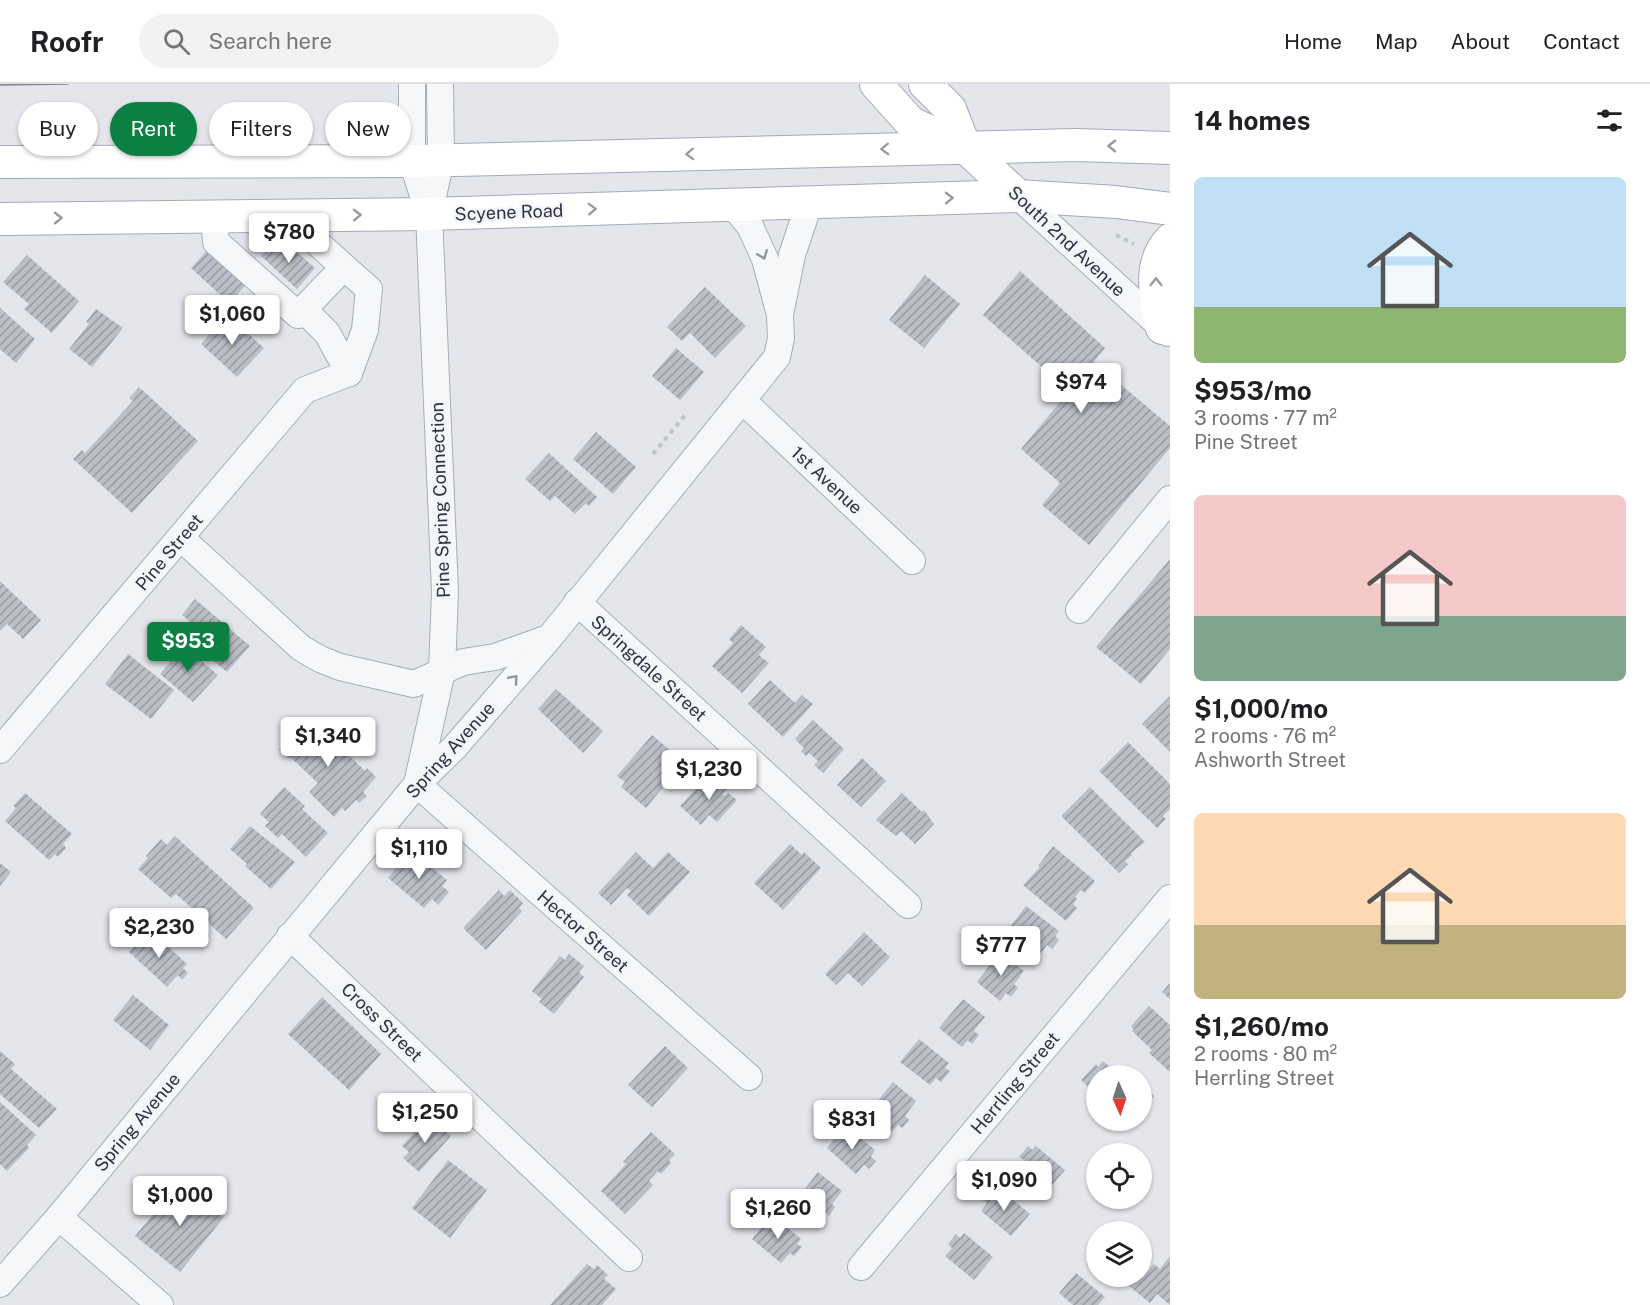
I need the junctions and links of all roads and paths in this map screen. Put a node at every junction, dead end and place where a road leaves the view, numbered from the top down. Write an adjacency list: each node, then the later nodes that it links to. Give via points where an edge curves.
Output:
1 (412, 84): 7 (street)
2 (440, 84): 7 (street)
3 (876, 84): 5 (main road, South 2nd Avenue, via 911,123)
4 (925, 84): 5 (main road, South 2nd Avenue, via 950,109)
5 (965, 147): 6 (main road, one-way to 5); 7 (main road, one-way to 7); 9 (main road, South 2nd Avenue)
6 (1170, 148)
7 (426, 160): 8 (main road); 13 (street, Pine Spring Connection)
8 (0, 162)
9 (1018, 196): 10 (main road, Scyene Road, one-way to 9); 12 (main road, Scyene Road); 22 (street, South 2nd Avenue)
10 (810, 201): 11 (main road, Scyene Road); 21 (street, Spring Avenue, via 792,255)
11 (733, 206): 13 (main road, Scyene Road, one-way to 11); 21 (street, Spring Avenue, one-way to 21, via 750,225 765,259)
12 (1170, 209)
13 (429, 214): 14 (main road, Scyene Road, one-way to 13); 33 (street, Pine Spring Connection, via 445,592)
14 (313, 215): 15 (main road, Scyene Road); 19 (street, via 314,240)
15 (214, 216): 16 (main road, Scyene Road, one-way to 15); 20 (street, via 216,242 298,315)
16 (0, 219)
17 (1116, 235): 18 (path)
18 (1157, 244): 22 (main road, one-way to 18, via 1156,296)
19 (344, 267): 20 (street); 23 (street, via 369,289 365,330)
20 (303, 309): 23 (street, via 327,333)
21 (780, 315): 24 (street, Spring Avenue, via 777,357)
22 (1166, 331)
23 (350, 373): 28 (street, Pine Street, via 305,390)
24 (742, 400): 29 (street, 1st Avenue); 30 (street, Spring Avenue)
25 (687, 413): 26 (path)
26 (653, 454)
27 (1170, 499): 31 (street)
28 (181, 538): 33 (street, via 302,648 320,659 414,684); 34 (street, Pine Street)
29 (912, 561)
30 (577, 602): 32 (street, Spring Avenue); 37 (street, Springdale Street)
31 (1079, 610)
32 (550, 637): 33 (street); 35 (street, Spring Avenue, one-way to 32, via 454,748)
33 (442, 671): 35 (street, Pine Spring Connection)
34 (0, 750)
35 (417, 784): 38 (street, Spring Avenue); 39 (street, Hector Street)
36 (1170, 898): 42 (street, Herrling Street)
37 (908, 904)
38 (290, 936): 40 (street, Spring Avenue); 41 (street, Cross Street)
39 (749, 1077)
40 (59, 1217): 43 (street, Spring Avenue); 44 (street)
41 (629, 1258)
42 (861, 1267)
43 (0, 1284)
44 (160, 1305)

